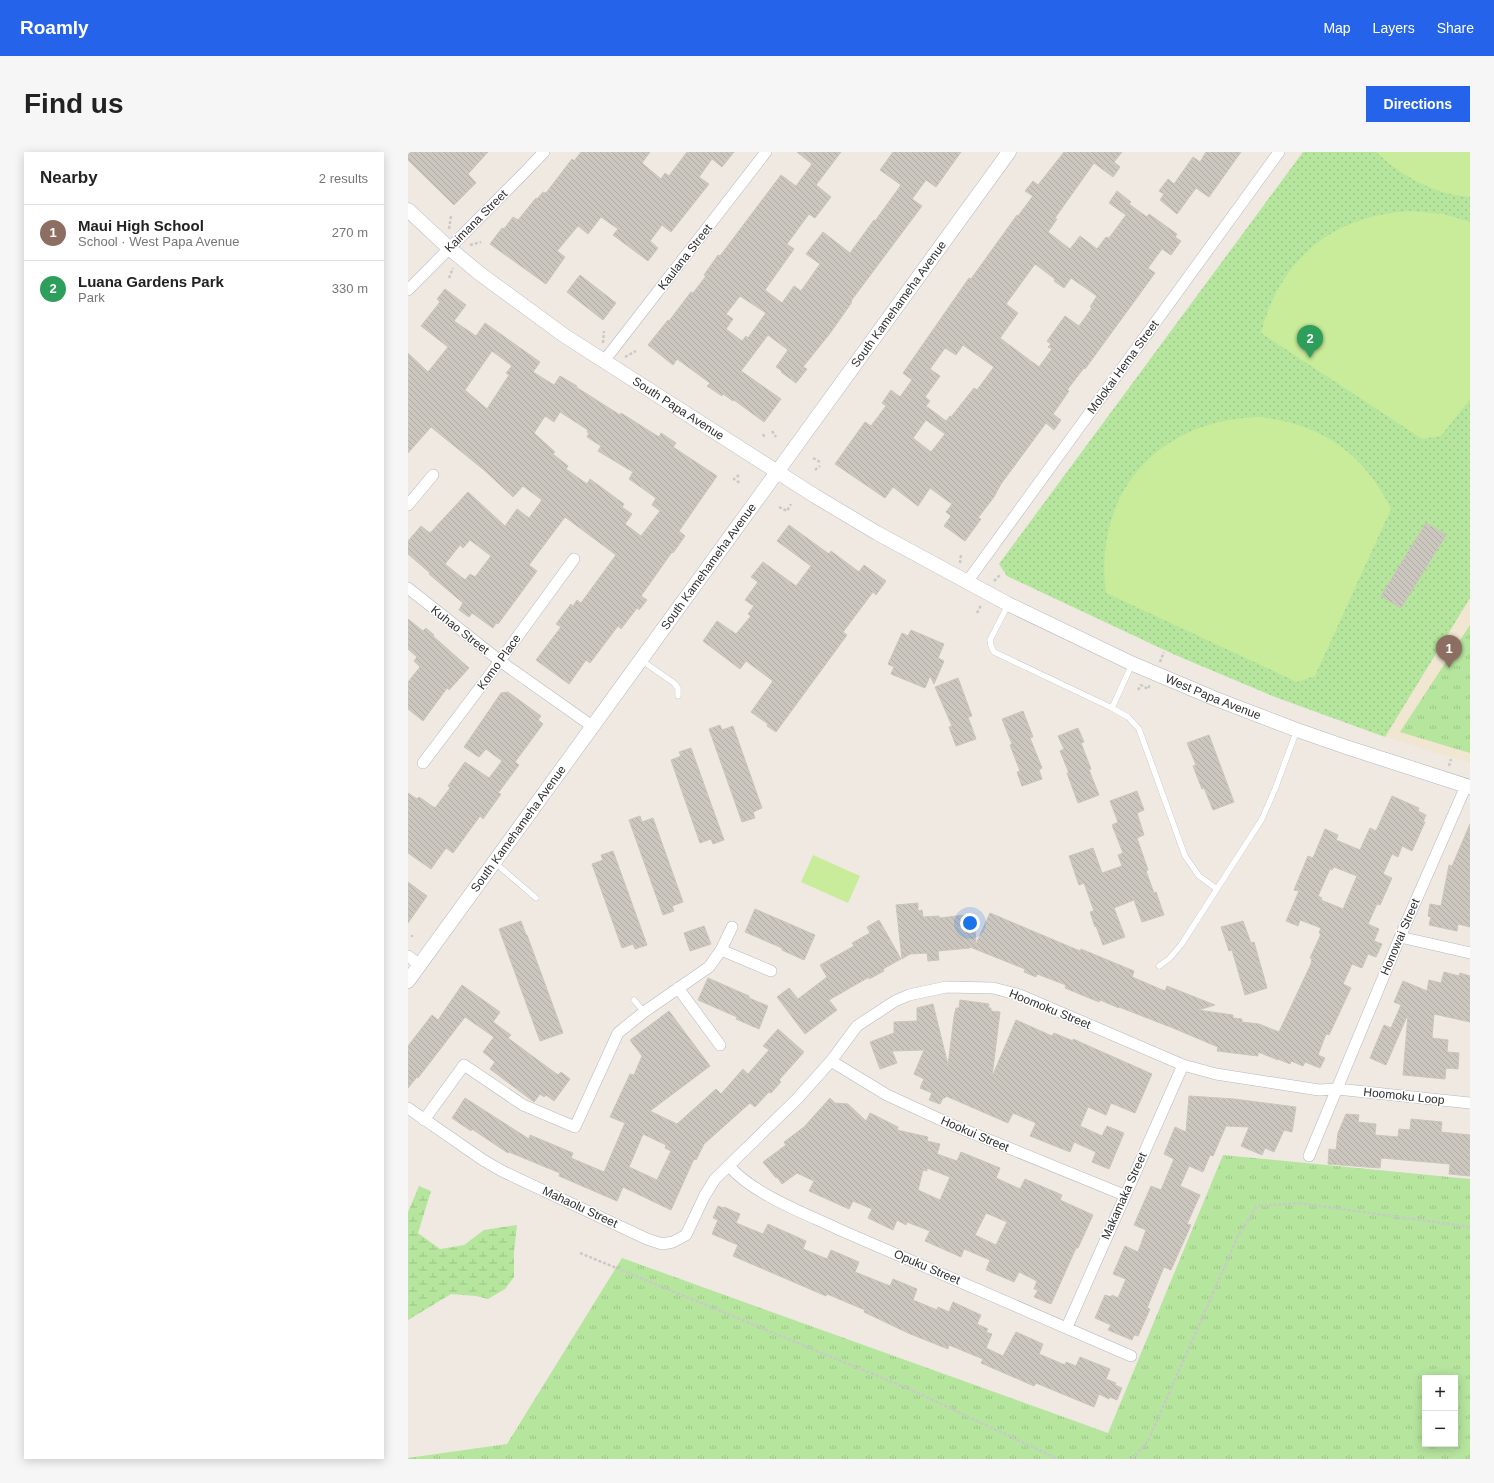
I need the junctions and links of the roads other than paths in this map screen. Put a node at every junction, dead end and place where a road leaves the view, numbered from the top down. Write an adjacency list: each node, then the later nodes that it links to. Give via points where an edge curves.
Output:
1 (544, 152): 6 (street, Kaimana Street)
2 (766, 152): 8 (street, Kaulana Street)
3 (1009, 152): 9 (street, South Kamehameha Avenue)
4 (1280, 152): 13 (street, Molokai Hema Street)
5 (408, 210): 6 (street, South Papa Avenue)
6 (448, 248): 7 (street, Kaimana Street); 8 (street, South Papa Avenue)
7 (408, 290)
8 (604, 361): 9 (street, South Papa Avenue)
9 (778, 471): 13 (street, South Papa Avenue, via 877,533); 16 (street, South Kamehameha Avenue)
10 (433, 475): 11 (street)
11 (408, 505)
12 (574, 559): 17 (street, Komo Place)
13 (967, 582): 15 (street, West Papa Avenue)
14 (408, 588): 17 (street, Kuhao Street)
15 (1008, 604): 18 (street, West Papa Avenue); 20 (lane, via 990,640 994,652)
16 (640, 659): 19 (lane, via 674,683 678,688); 21 (street, South Kamehameha Avenue)
17 (500, 661): 21 (street, Kuhao Street); 23 (street, Komo Place)
18 (1133, 664): 20 (lane); 22 (street, West Papa Avenue)
19 (678, 696)
20 (1112, 708): 26 (lane, via 1128,717 1139,729 1185,856 1199,876)
21 (592, 726): 25 (street, South Kamehameha Avenue)
22 (1297, 730): 24 (street, West Papa Avenue); 26 (lane, via 1262,819)
23 (423, 763)
24 (1468, 787): 29 (street, Honowai Street)
25 (493, 862): 27 (lane); 33 (street, South Kamehameha Avenue)
26 (1217, 889): 34 (lane, via 1181,944)
27 (536, 898)
28 (732, 927): 30 (street)
29 (1400, 937): 31 (street); 43 (street, Honowai Street)
30 (721, 950): 35 (street); 37 (street, via 709,966)
31 (1470, 954)
32 (408, 956): 33 (street)
33 (420, 965): 36 (street, South Kamehameha Avenue)
34 (1158, 966)
35 (771, 971)
36 (408, 981)
37 (678, 988): 39 (street); 40 (street)
38 (634, 1000): 39 (lane)
39 (644, 1012): 46 (street, via 618,1033 575,1127 523,1105 464,1065)
40 (720, 1045)
41 (831, 1061): 42 (street, Hoomoku Street, via 857,1026 895,1000 946,987 993,988 1020,995); 48 (street, Hoomoku Street, via 797,1099); 49 (street, Hookui Street, via 887,1095)
42 (1183, 1065): 43 (street, Hoomoku Street, via 1216,1074 1318,1090); 49 (street, Makamaka Street)
43 (1338, 1089): 44 (street, Hoomoku Loop); 47 (street, Honowai Street)
44 (1470, 1104)
45 (408, 1108): 46 (street, Mahaolu Street)
46 (424, 1120): 48 (street, Mahaolu Street, via 502,1171 662,1244 686,1235 704,1195 715,1179)
47 (1309, 1156)
48 (729, 1166): 50 (street, Opuku Street, via 736,1174 780,1202)
49 (1124, 1196): 50 (street, Makamaka Street)
50 (1067, 1327): 51 (street, Opuku Street)
51 (1131, 1356)

